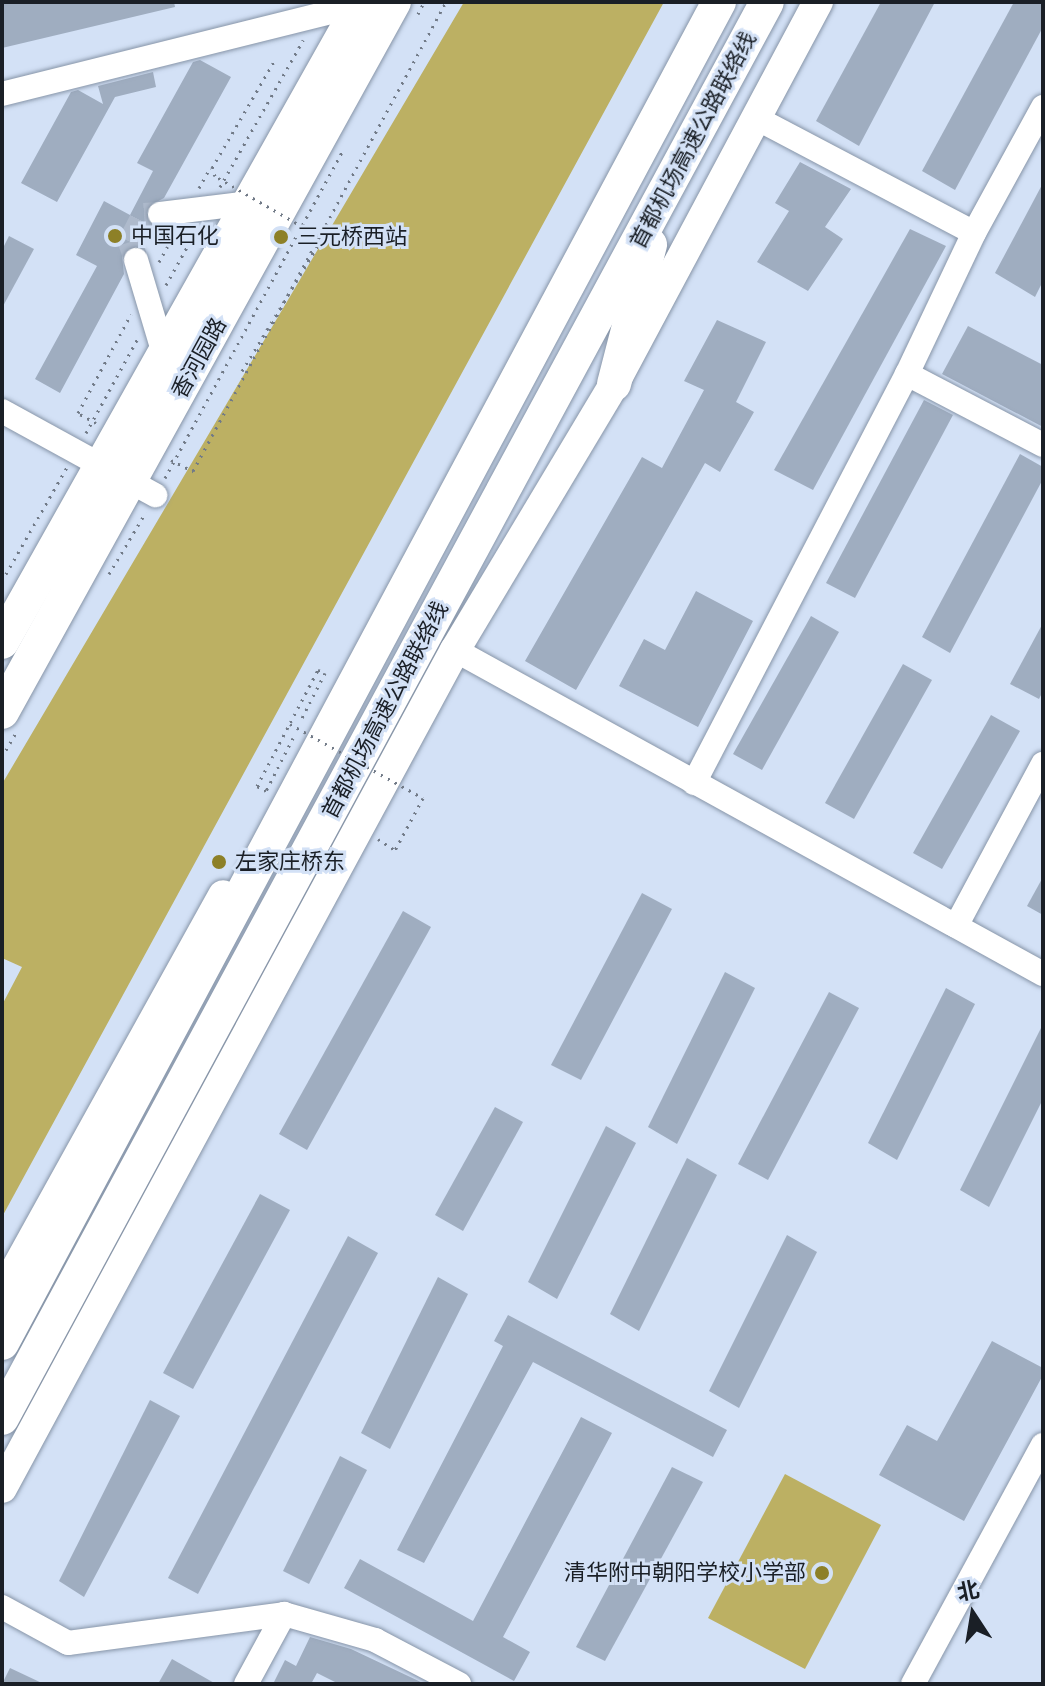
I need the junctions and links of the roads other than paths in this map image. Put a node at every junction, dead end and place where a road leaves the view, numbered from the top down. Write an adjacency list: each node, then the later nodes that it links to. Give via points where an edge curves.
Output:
1 (394, 2): 19 (highway, 香河园路)
2 (719, 2): 23 (highway, 首都机场高速公路联络线)
3 (767, 2): 9 (highway, 首都机场高速公路联络线)
4 (818, 2): 8 (main road)
5 (361, 4): 6 (street); 10 (highway, 香河园路)
6 (2, 94)
7 (1043, 107): 12 (street)
8 (756, 118): 12 (street); 16 (main road)
9 (664, 194): 16 (highway); 30 (highway, 首都机场高速公路联络线)
10 (250, 203): 11 (street); 14 (highway, 香河园路)
11 (160, 214)
12 (974, 233): 15 (street)
13 (136, 260): 14 (street)
14 (165, 357): 19 (highway, 香河园路)
15 (907, 374): 18 (street); 25 (street)
16 (614, 384): 21 (main road)
17 (2, 411): 19 (street)
18 (1043, 445)
19 (130, 481): 20 (highway, 香河园路); 22 (highway, 香河园路)
20 (2, 642)
21 (455, 650): 25 (street); 32 (main road)
22 (2, 712)
23 (304, 749): 28 (main road); 29 (highway, 首都机场高速公路联络线)
24 (1043, 764): 26 (street)
25 (694, 783): 26 (street)
26 (956, 926): 27 (street)
27 (1043, 974)
28 (2, 1294)
29 (2, 1343)
30 (2, 1418)
31 (1043, 1445): 37 (street)
32 (2, 1488)
33 (2, 1607): 34 (street, via 68,1643)
34 (284, 1614): 35 (street); 36 (street, via 375,1640)
35 (246, 1684)
36 (459, 1684)
37 (913, 1684)

